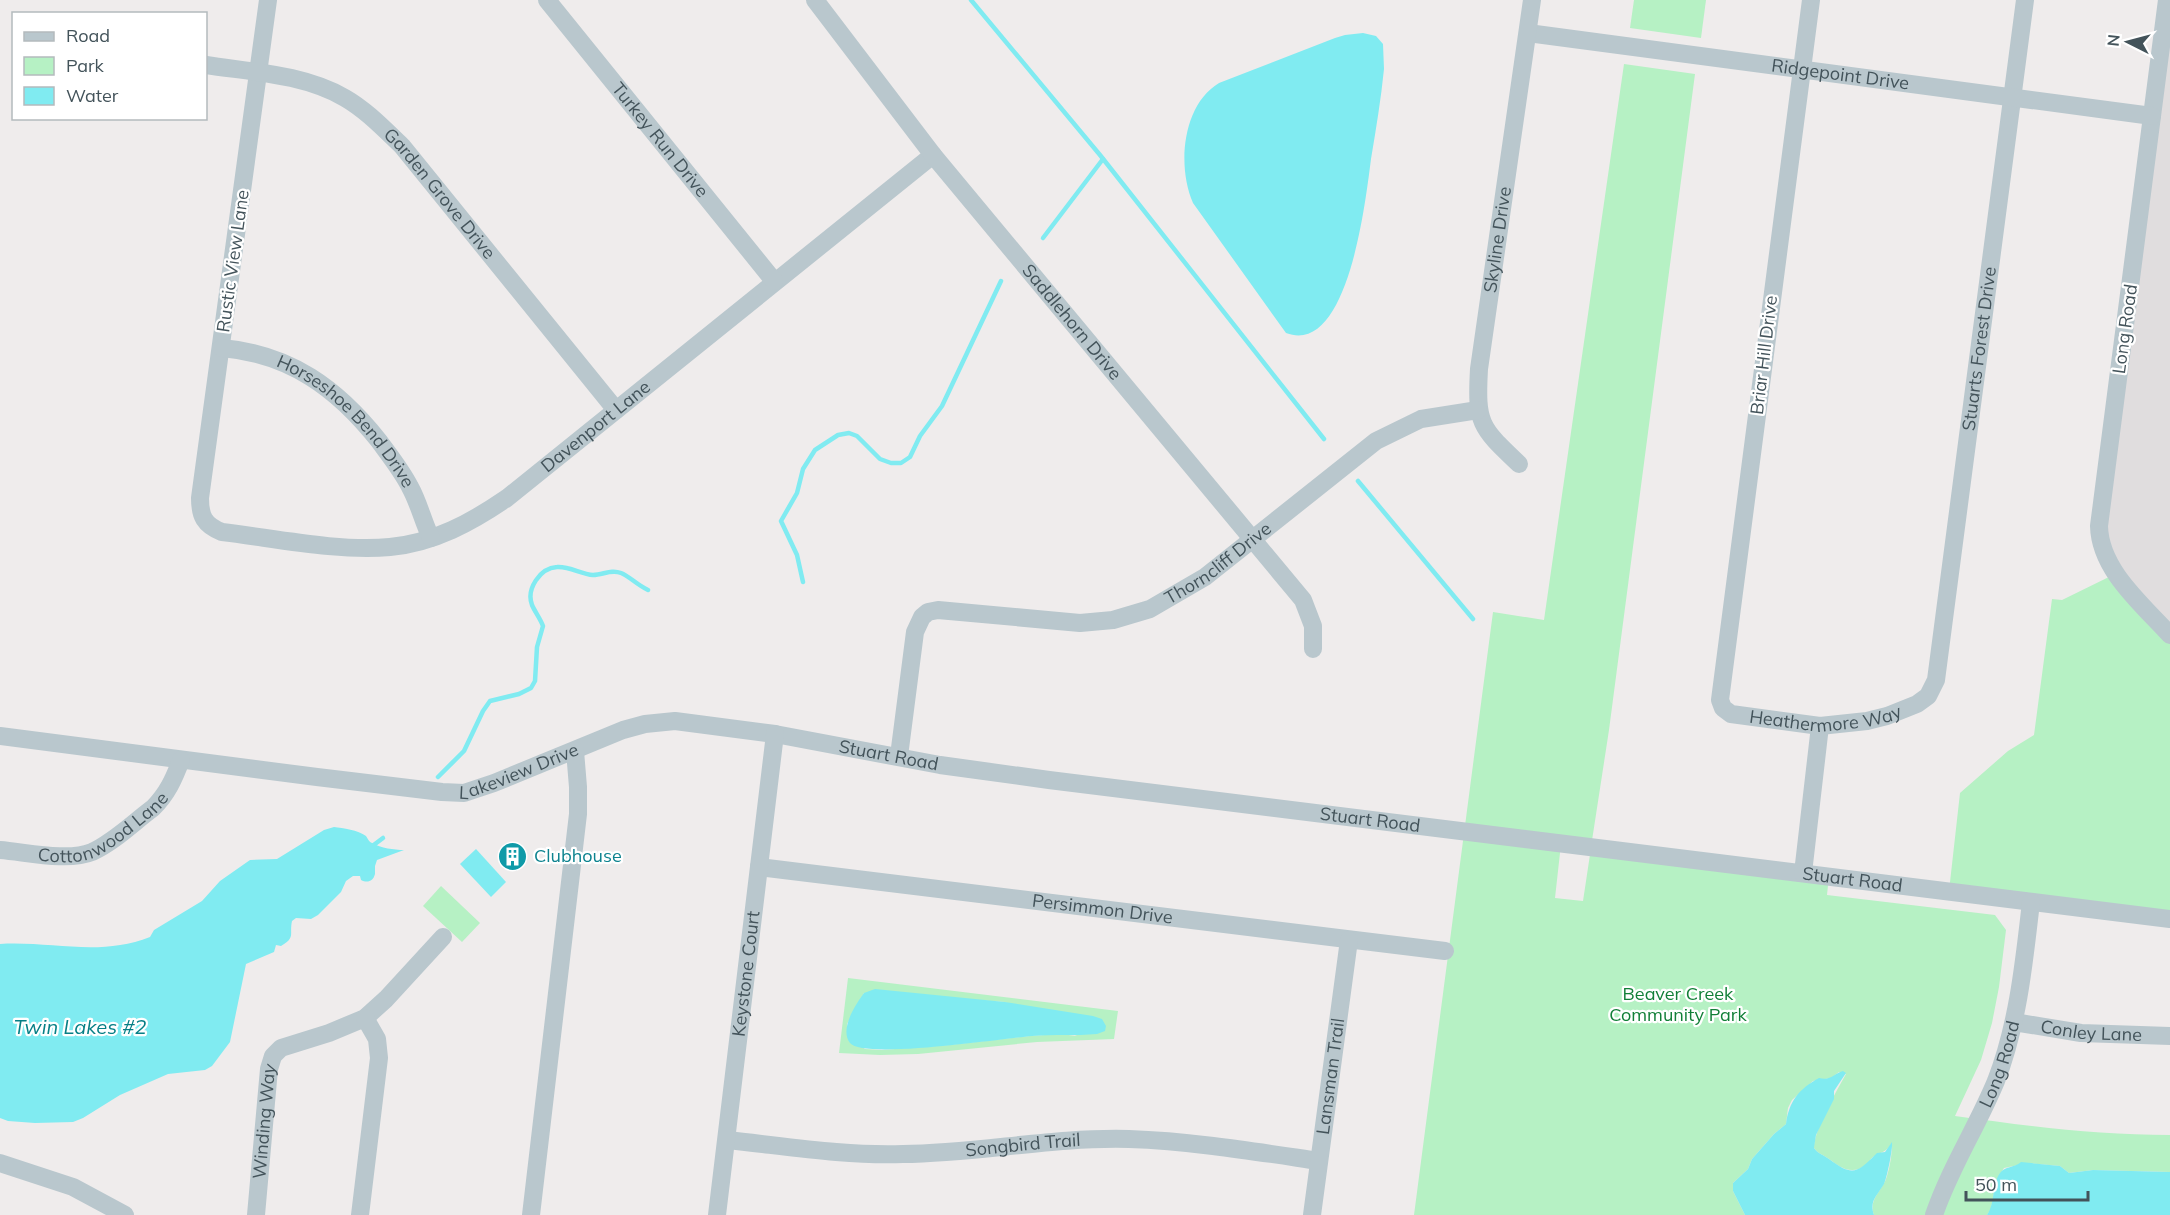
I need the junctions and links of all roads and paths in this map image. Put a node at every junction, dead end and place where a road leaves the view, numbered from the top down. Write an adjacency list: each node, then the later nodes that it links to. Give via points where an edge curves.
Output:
1 (268, 0): 11 (street, Rustic View Lane)
2 (547, 0): 15 (street, Turkey Run Drive)
3 (815, 0): 14 (street, Saddlehorn Drive)
4 (1532, 0): 8 (street, Skyline Drive)
5 (1811, 0): 10 (street, Briar Hill Drive)
6 (2025, 0): 12 (street, Stuarts Forest Drive)
7 (2167, 0): 13 (street, Long Road)
8 (1528, 33): 10 (street, Ridgepoint Drive); 18 (street, Skyline Drive, via 1479,369)
9 (207, 65): 11 (street, Garden Grove Drive)
10 (1802, 69): 12 (street, Ridgepoint Drive); 26 (street, Briar Hill Drive, via 1721,690)
11 (258, 74): 16 (street, Rustic View Lane); 17 (street, Garden Grove Drive, via 304,81 330,90 359,108 402,146)
12 (2012, 97): 13 (street, Ridgepoint Drive); 25 (street, Stuarts Forest Drive, via 1936,680)
13 (2152, 116): 23 (street, Long Road, via 2099,533 2103,552 2115,574)
14 (933, 154): 15 (street, Davenport Lane); 22 (street, Saddlehorn Drive)
15 (774, 282): 17 (street, Davenport Lane)
16 (222, 348): 20 (street, Rustic View Lane, via 200,498); 21 (street, Horseshoe Bend Drive, via 280,360 339,398 362,419 397,464)
17 (616, 410): 21 (street, Davenport Lane, via 489,511)
18 (1478, 410): 19 (street, Skyline Drive, via 1488,433); 22 (street, Thorncliff Drive, via 1420,419 1376,441)
19 (1519, 464)
20 (204, 521): 21 (street, Davenport Lane, via 222,532 344,547 391,547)
21 (431, 538)
22 (1252, 539): 24 (street, Saddlehorn Drive, via 1303,600 1313,626); 31 (street, Thorncliff Drive, via 1174,596 1150,609 1113,620 1080,623 950,610 928,612 915,632)
23 (2170, 635)
24 (1313, 649)
25 (1928, 696): 27 (street, Heathermore Way, via 1887,716)
26 (1723, 708): 27 (street, Heathermore Way, via 1731,714)
27 (1820, 726): 35 (street)
28 (775, 734): 30 (street, Stuart Road, via 688,722 656,722 623,730); 31 (street, Stuart Road); 34 (street, Keystone Court)
29 (0, 736): 32 (street, Lakeview Drive)
30 (575, 751): 32 (street, Lakeview Drive, via 464,793); 50 (street, Lakeview Drive, via 578,814)
31 (899, 756): 35 (street, Stuart Road, via 1049,780)
32 (181, 760): 33 (street, Cottonwood Lane, via 167,792 153,808 93,851 66,856)
33 (0, 850)
34 (759, 867): 39 (street, Persimmon Drive); 44 (street, Keystone Court)
35 (1803, 873): 36 (street, Stuart Road)
36 (2031, 902): 37 (street, Stuart Road); 42 (street, Long Road)
37 (2170, 919)
38 (443, 937): 41 (street, Winding Way)
39 (1349, 940): 40 (street, Persimmon Drive); 45 (street, Lansman Trail)
40 (1445, 951)
41 (365, 1018): 48 (street, Winding Way, via 285,1045 273,1056); 49 (street, via 377,1039 380,1058)
42 (2014, 1022): 43 (street, Conley Lane, via 2081,1033); 53 (street, Long Road, via 1993,1087)
43 (2170, 1036)
44 (727, 1140): 45 (street, Songbird Trail, via 829,1152 902,1154 1130,1139); 51 (street, Keystone Court)
45 (1319, 1161): 52 (street, Lansman Trail)
46 (0, 1162): 47 (street, via 73,1187)
47 (125, 1215)
48 (256, 1215)
49 (360, 1215)
50 (531, 1215)
51 (717, 1215)
52 (1312, 1215)
53 (1934, 1215)

